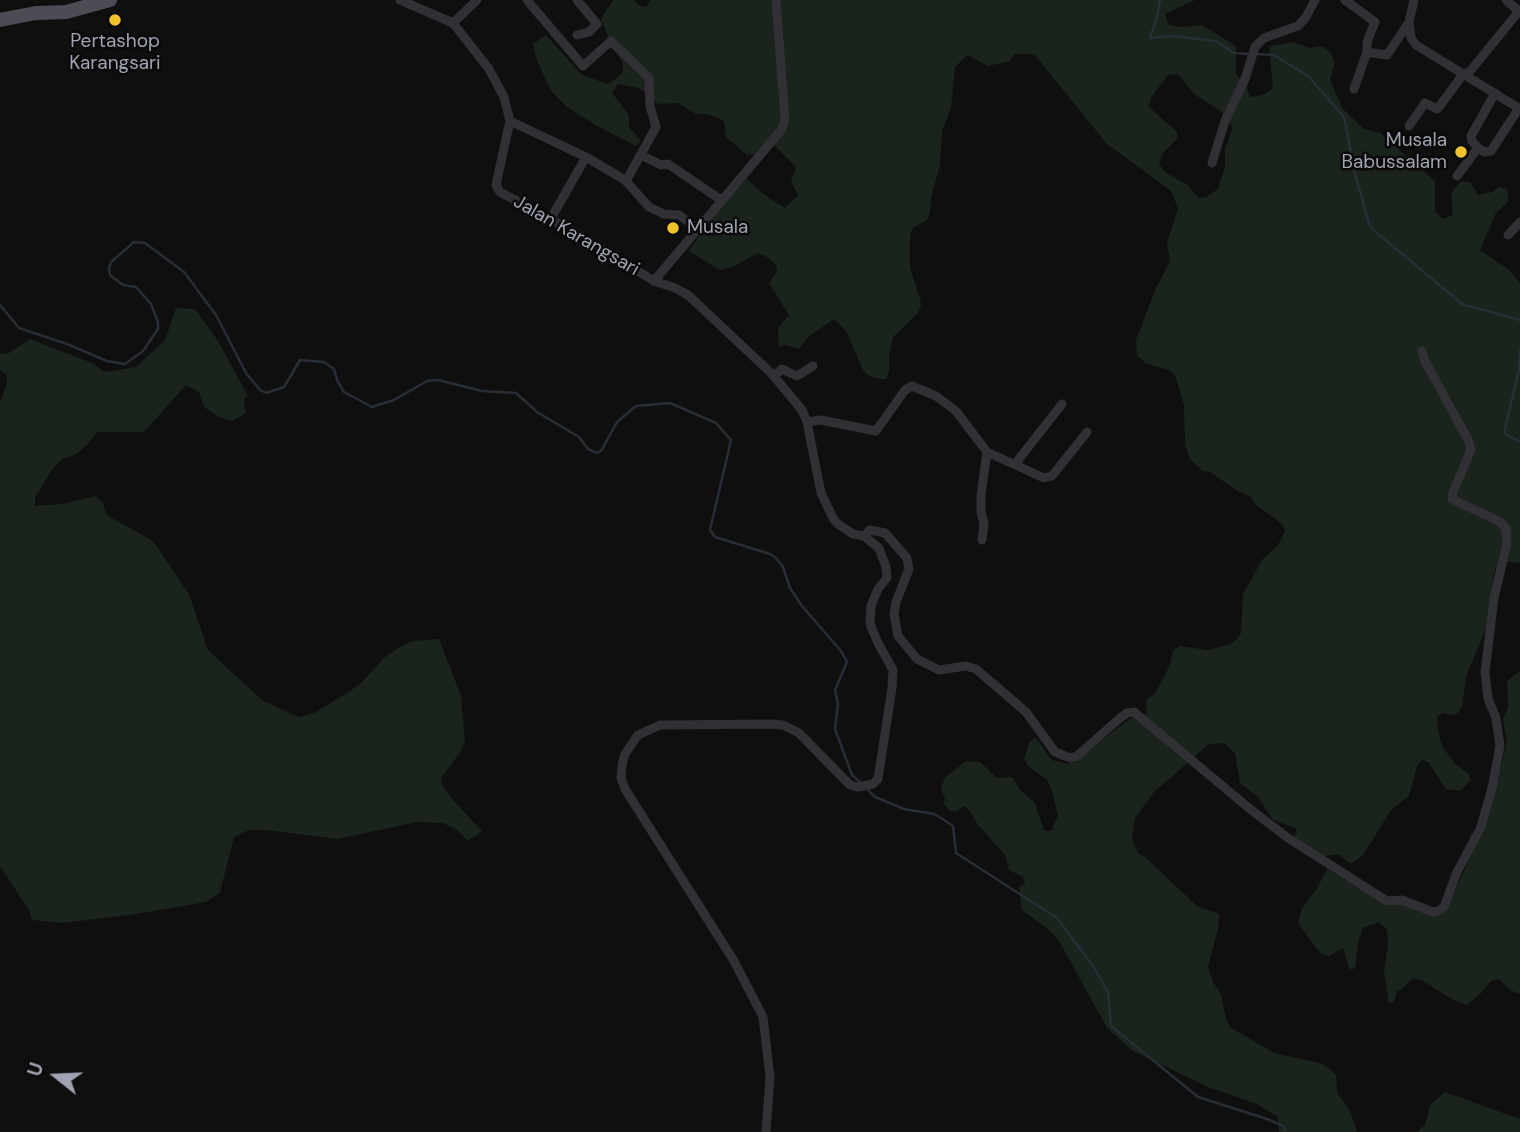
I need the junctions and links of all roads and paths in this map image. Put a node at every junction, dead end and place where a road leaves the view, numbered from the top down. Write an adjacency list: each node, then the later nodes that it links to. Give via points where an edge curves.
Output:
1 (110, 0): 12 (main road, via 66,12)
2 (400, 0): 14 (street)
3 (477, 0): 14 (street)
4 (527, 0): 24 (street, via 583,66 612,41 649,78 656,127)
5 (577, 0): 15 (street, via 597,24)
6 (776, 0): 29 (street, Jalan Karangsari, via 783,125)
7 (1315, 0): 26 (street, via 1298,26 1264,38 1255,47)
8 (1345, 0): 16 (street, via 1375,22)
9 (1414, 0): 13 (street)
10 (1506, 0): 11 (street)
11 (1520, 11): 17 (street)
12 (0, 20)
13 (1409, 22): 16 (street, via 1387,55); 17 (street, via 1416,45)
14 (453, 23): 21 (street, via 489,69)
15 (577, 35)
16 (1367, 52): 18 (street)
17 (1466, 74): 19 (street); 22 (street, via 1437,109 1425,103)
18 (1354, 89)
19 (1495, 93): 20 (street); 23 (street, via 1471,136)
20 (1519, 108): 23 (street, via 1491,151)
21 (510, 121): 25 (street); 30 (street, Jalan Karangsari, via 498,189)
22 (1409, 125)
23 (1478, 148): 27 (street)
24 (641, 155): 28 (street); 29 (street, via 667,164)
25 (586, 157): 28 (street); 30 (street)
26 (1212, 163)
27 (1457, 176)
28 (626, 181): 32 (street, via 649,207 679,215)
29 (721, 200): 32 (street, Jalan Karangsari)
30 (550, 220): 34 (street, Jalan Karangsari)
31 (1520, 222): 33 (street)
32 (698, 229): 34 (street, Jalan Karangsari)
33 (1508, 235)
34 (654, 281): 37 (street, via 688,295)
35 (1422, 351): 43 (street, via 1471,450 1452,499 1500,522 1506,527 1507,543 1494,597 1485,672 1500,746 1481,827 1440,910 1388,901 1288,838 1134,712 1077,756 1055,752 1027,712 976,669 939,670 917,659 898,636 894,614 909,569 907,558 885,533 876,529)
36 (813, 366): 37 (street, via 797,376 781,369)
37 (774, 376): 39 (street)
38 (1062, 404): 42 (street)
39 (807, 422): 41 (street, via 821,420 876,431 912,386 957,411); 43 (street, via 821,493 834,520)
40 (1087, 432): 42 (street, via 1052,476 1044,478)
41 (988, 452): 42 (street); 44 (street, via 981,495)
42 (1015, 464)
43 (864, 536): 45 (street, via 878,548 886,567 887,578 871,606 870,624 893,670 878,779 850,785 799,733 770,724 660,725 638,735 622,765 625,789 734,961 763,1017 770,1077)
44 (982, 540)
45 (766, 1132)

